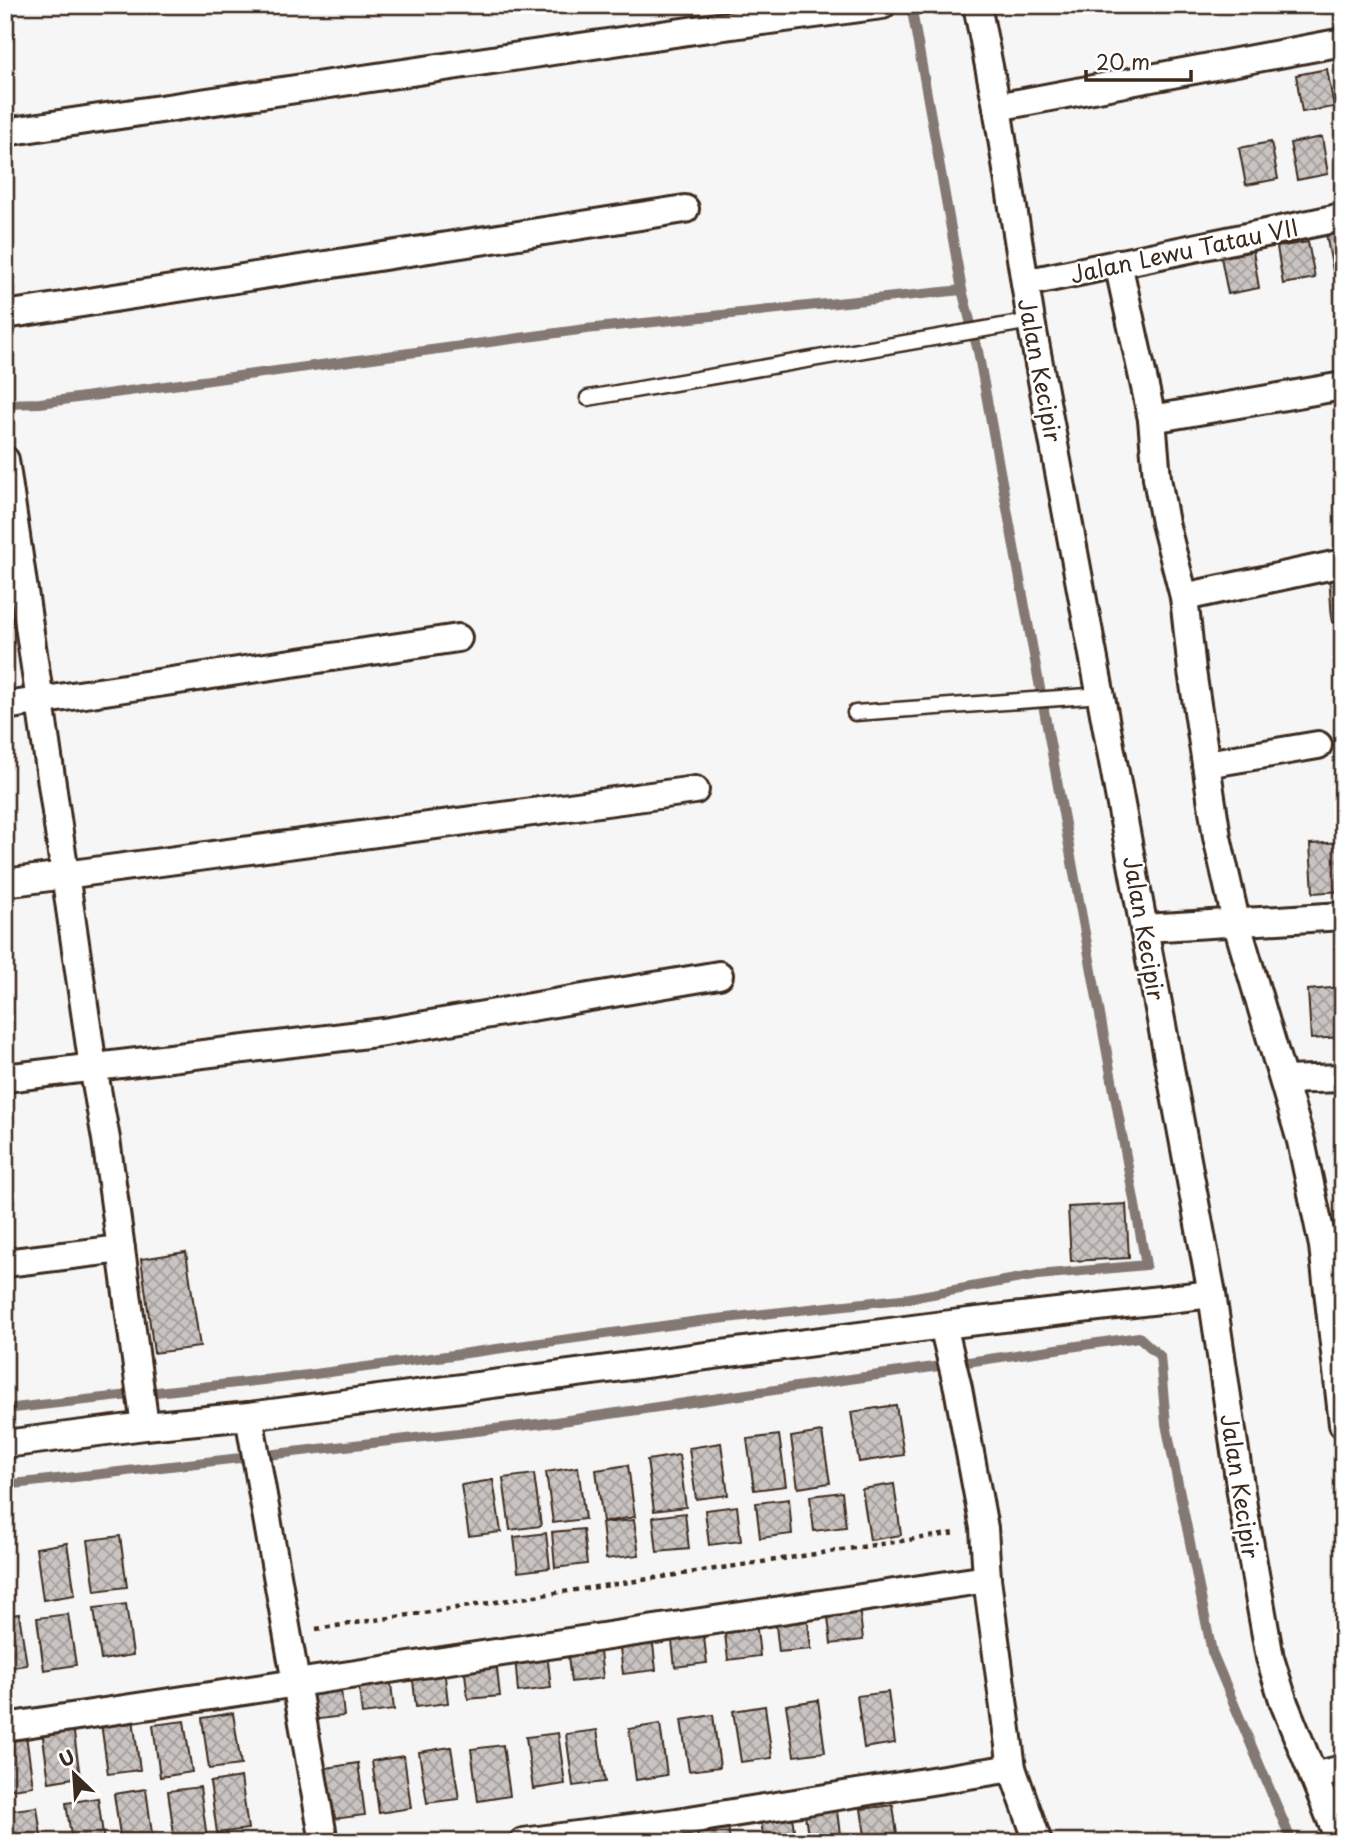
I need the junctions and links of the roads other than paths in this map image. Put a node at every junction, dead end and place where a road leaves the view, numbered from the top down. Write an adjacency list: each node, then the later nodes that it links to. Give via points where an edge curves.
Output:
1 (883, 5): 3 (street)
2 (977, 5): 5 (street, Jalan Kecipir)
3 (694, 18): 6 (street)
4 (1343, 42): 5 (street)
5 (997, 107): 10 (street, Jalan Kecipir)
6 (5, 131)
7 (685, 209): 11 (street)
8 (1343, 217): 9 (street, Jalan Lewu Tatau VII)
9 (1118, 263): 10 (street, Jalan Lewu Tatau VII); 15 (street)
10 (1024, 283): 12 (street, Jalan Kecipir)
11 (5, 315)
12 (1031, 321): 14 (lane); 21 (street, Jalan Kecipir)
13 (1343, 386): 15 (street)
14 (588, 398)
15 (1152, 419): 19 (street, via 1159,489)
16 (5, 460): 17 (street)
17 (10, 521): 22 (street)
18 (1343, 564): 19 (street)
19 (1184, 597): 26 (street)
20 (458, 638): 22 (street)
21 (1102, 695): 24 (lane); 32 (street, Jalan Kecipir)
22 (41, 702): 23 (street); 28 (street)
23 (5, 706)
24 (855, 713)
25 (1318, 745): 26 (street)
26 (1206, 764): 31 (street)
27 (695, 790): 28 (street)
28 (67, 875): 29 (street); 34 (street)
29 (5, 883)
30 (1343, 916): 31 (street)
31 (1236, 921): 32 (street); 37 (street)
32 (1145, 928): 41 (street, Jalan Kecipir)
33 (719, 975): 34 (street, via 384,1032)
34 (93, 1067): 35 (street); 39 (street)
35 (5, 1078)
36 (1343, 1078): 37 (street)
37 (1284, 1080): 38 (street)
38 (1333, 1245): 45 (street)
39 (121, 1249): 40 (street); 43 (street)
40 (5, 1263)
41 (1212, 1294): 42 (street); 52 (street, Jalan Kecipir, via 1270,1658)
42 (945, 1336): 44 (street); 47 (street, via 984,1528)
43 (143, 1415): 44 (street); 46 (street)
44 (249, 1416): 48 (street)
45 (1343, 1424)
46 (5, 1444)
47 (987, 1579): 48 (street); 50 (street)
48 (297, 1685): 49 (street); 53 (street)
49 (5, 1727)
50 (1012, 1768): 54 (street); 55 (street)
51 (1343, 1769): 52 (street)
52 (1313, 1776): 56 (street, Jalan Kecipir)
53 (324, 1842)
54 (523, 1842)
55 (1038, 1842)
56 (1339, 1842)

